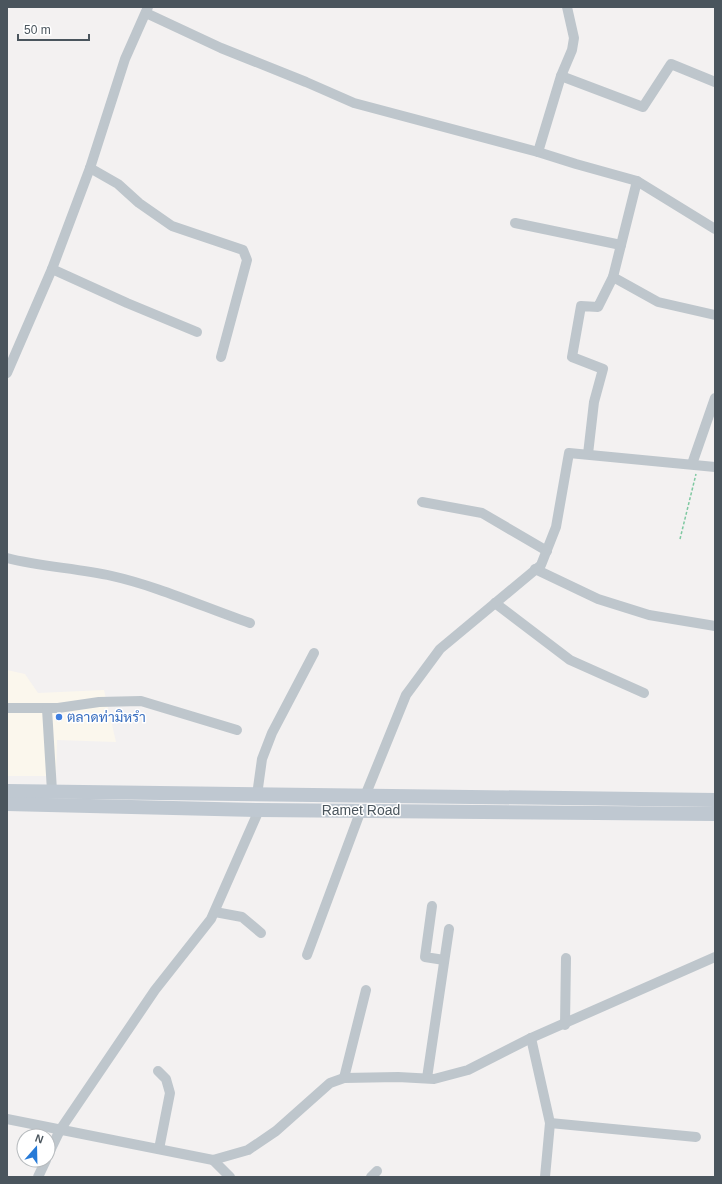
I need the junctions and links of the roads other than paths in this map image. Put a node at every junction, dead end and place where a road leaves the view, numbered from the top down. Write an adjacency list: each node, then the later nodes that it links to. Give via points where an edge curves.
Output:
1 (567, 7): 3 (street, via 574,38)
2 (147, 10): 5 (street, via 221,48 354,103); 6 (street, via 125,59)
3 (561, 76): 4 (street, via 643,107 670,64); 5 (street)
4 (715, 82)
5 (538, 152): 7 (street)
6 (90, 168): 11 (street); 15 (street, via 118,184 172,226 244,250 247,260)
7 (637, 181): 9 (street); 10 (street)
8 (515, 223): 10 (street)
9 (715, 229)
10 (621, 245): 12 (street)
11 (52, 269): 14 (street); 16 (street)
12 (613, 277): 13 (street, via 658,302); 18 (street, via 598,307 581,306 572,357 603,369 594,402)
13 (715, 315)
14 (197, 332)
15 (221, 357)
16 (7, 372)
17 (715, 398): 19 (street)
18 (588, 454): 19 (street); 22 (street, via 569,453 556,527)
19 (695, 464): 20 (street)
20 (715, 467)
21 (422, 502): 22 (street, via 482,513)
22 (547, 551): 24 (street, via 541,564)
23 (7, 558): 26 (street, via 114,576)
24 (535, 569): 25 (street); 27 (street, via 598,600 649,615)
25 (495, 603): 29 (street, via 570,660); 36 (street, via 440,649 406,695)
26 (250, 623)
27 (715, 626)
28 (314, 653): 35 (street, via 272,733 262,759)
29 (644, 693)
30 (7, 708): 31 (street)
31 (47, 708): 32 (street, via 98,702 141,701); 34 (street)
32 (237, 730)
33 (7, 791): 34 (main road, Ramet Road)
34 (52, 792): 35 (main road, Ramet Road)
35 (257, 794): 36 (main road, Ramet Road)
36 (365, 796): 37 (main road, Ramet Road)
37 (715, 800)
38 (7, 804): 39 (main road, Ramet Road)
39 (259, 810): 40 (main road, Ramet Road); 43 (street)
40 (360, 810): 41 (main road, Ramet Road); 46 (street)
41 (715, 814)
42 (432, 906): 49 (street, via 426,957)
43 (215, 912): 45 (street, via 242,917); 58 (street, via 155,990)
44 (449, 929): 49 (street)
45 (261, 933)
46 (307, 955)
47 (715, 957): 51 (street, via 582,1015)
48 (566, 958): 51 (street)
49 (444, 960): 55 (street)
50 (366, 990): 54 (street)
51 (565, 1025): 52 (street)
52 (531, 1038): 55 (street, via 468,1070 434,1079); 57 (street)
53 (158, 1071): 61 (street, via 166,1079 170,1093)
54 (344, 1078): 55 (street); 62 (street, via 330,1083 276,1131 248,1150)
55 (427, 1078)
56 (7, 1119): 58 (street)
57 (550, 1123): 59 (street); 64 (street)
58 (60, 1130): 60 (street); 61 (street)
59 (696, 1137)
60 (56, 1138)
61 (159, 1149): 62 (street)
62 (213, 1160): 63 (street)
63 (226, 1175)
64 (545, 1177)

